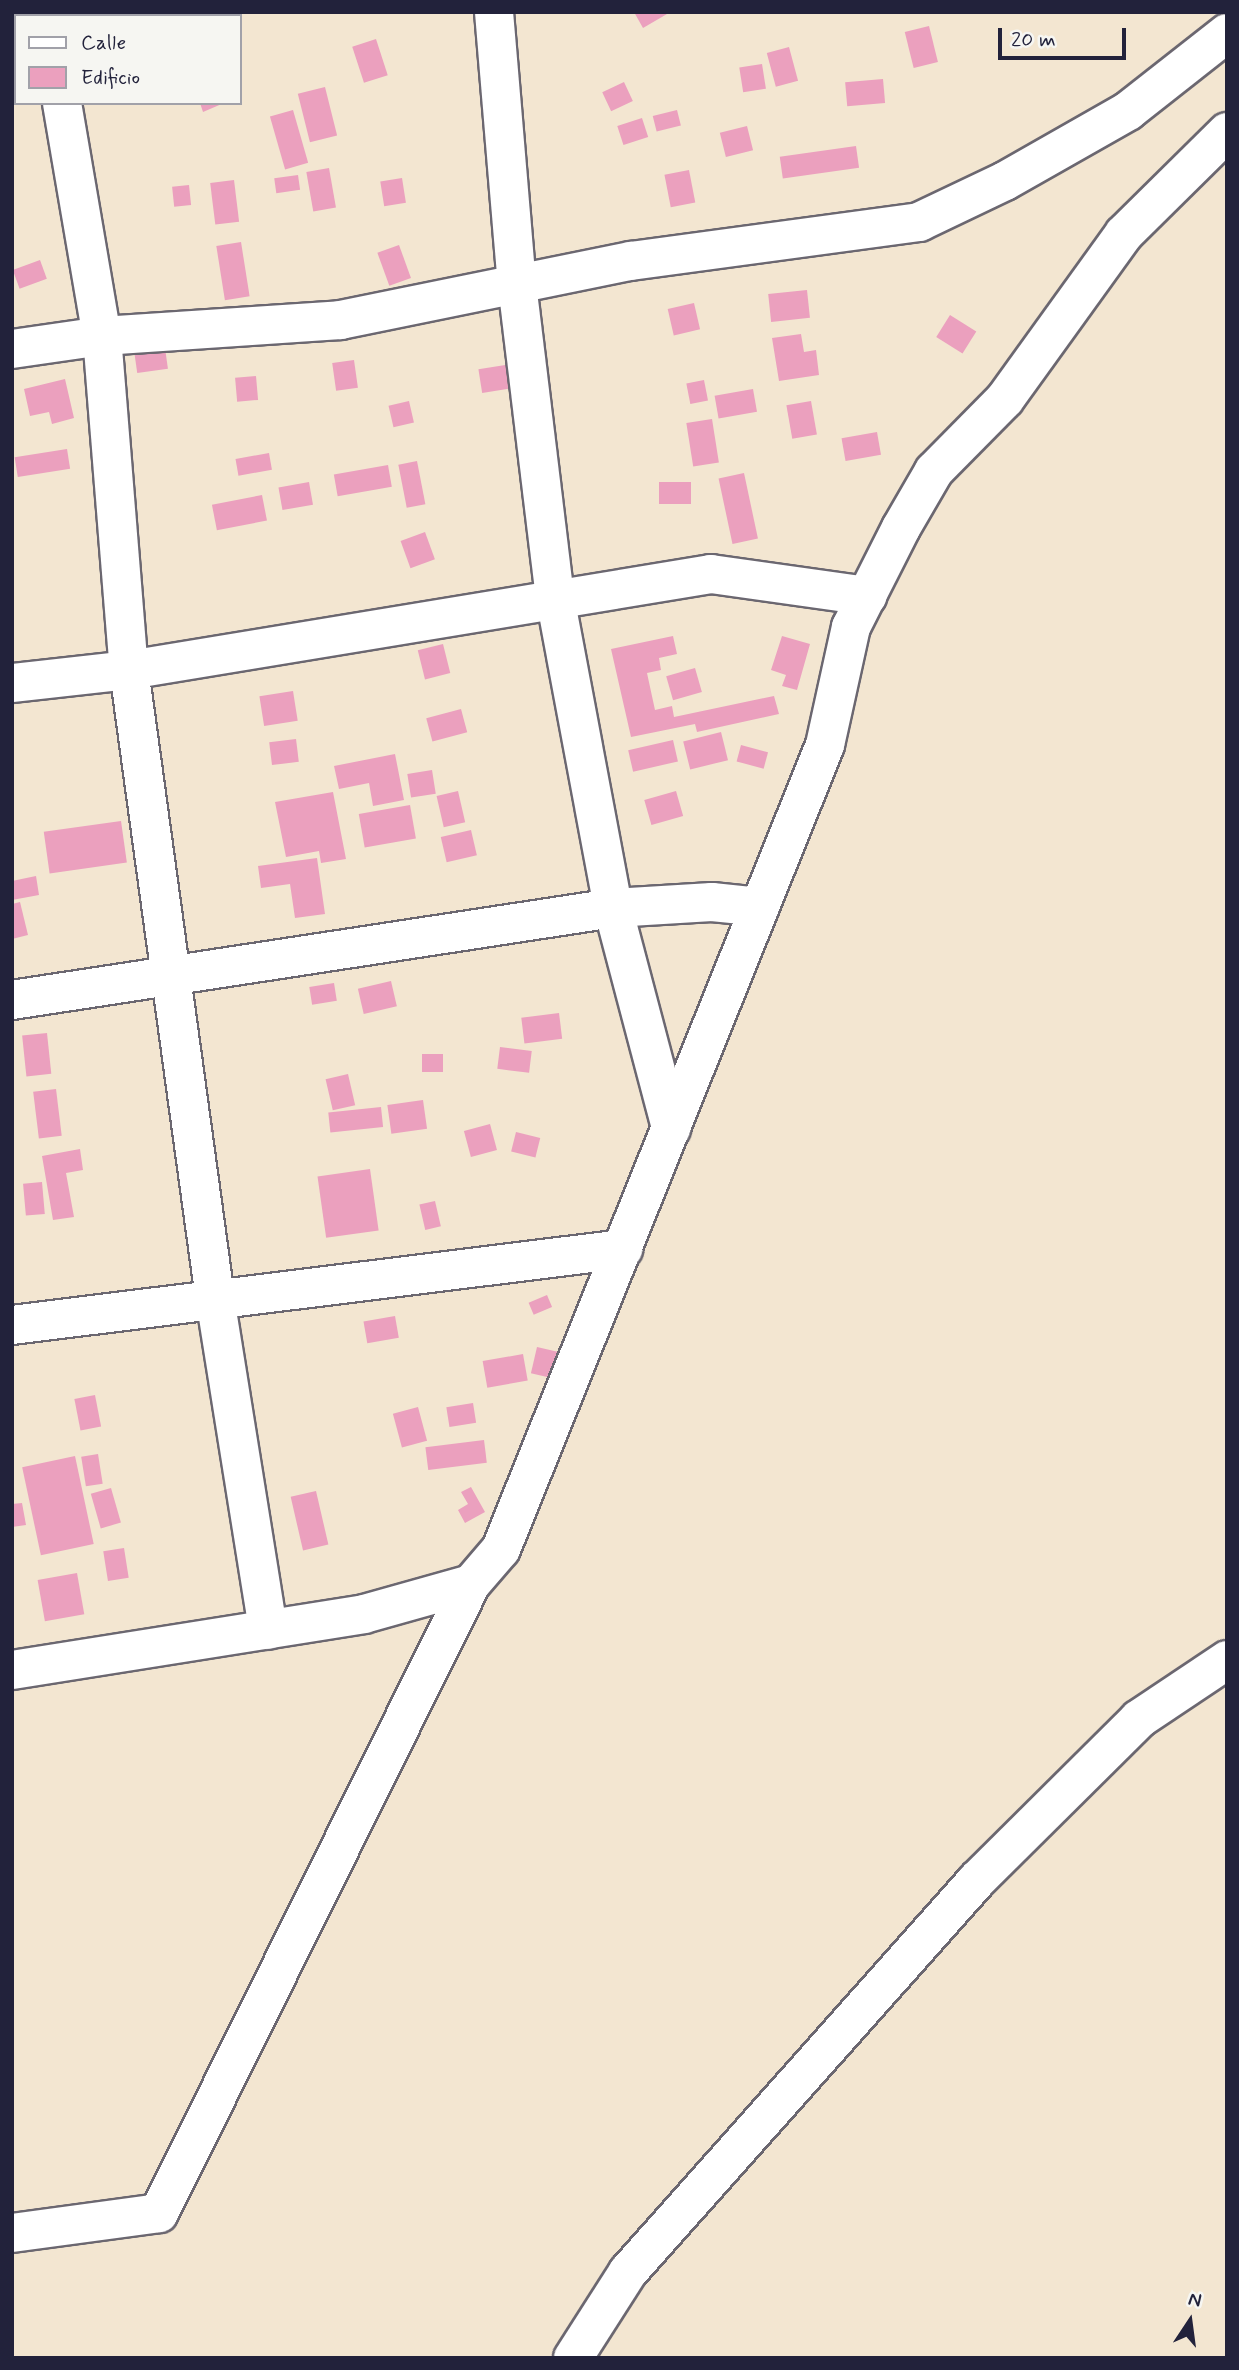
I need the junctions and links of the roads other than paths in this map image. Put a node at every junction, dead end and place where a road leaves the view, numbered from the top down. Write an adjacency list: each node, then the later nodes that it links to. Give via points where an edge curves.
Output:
1 (495, 12): 5 (street)
2 (1227, 33): 5 (street, via 1128,111 1005,181 919,222 842,236 631,261)
3 (62, 105): 6 (street)
4 (1227, 132): 8 (street, via 1124,234 1005,399 934,471)
5 (517, 284): 6 (street, via 340,320); 9 (street)
6 (102, 336): 7 (street); 10 (street)
7 (12, 349)
8 (867, 596): 9 (street, via 711,574); 12 (street, via 850,627 825,745)
9 (555, 597): 10 (street); 13 (street)
10 (130, 670): 11 (street); 14 (street)
11 (12, 683)
12 (760, 907): 13 (street, via 712,902); 16 (street)
13 (614, 908): 14 (street); 16 (street)
14 (172, 977): 15 (street); 18 (street)
15 (12, 1000)
16 (671, 1128): 17 (street)
17 (623, 1249): 18 (street); 20 (street, via 501,1549)
18 (215, 1298): 19 (street); 21 (street)
19 (12, 1325)
20 (471, 1584): 21 (street, via 364,1614); 24 (street, via 159,2213)
21 (268, 1630): 23 (street)
22 (1227, 1660): 25 (street, via 1139,1719 977,1880 628,2272)
23 (12, 1670)
24 (12, 2233)
25 (573, 2358)

